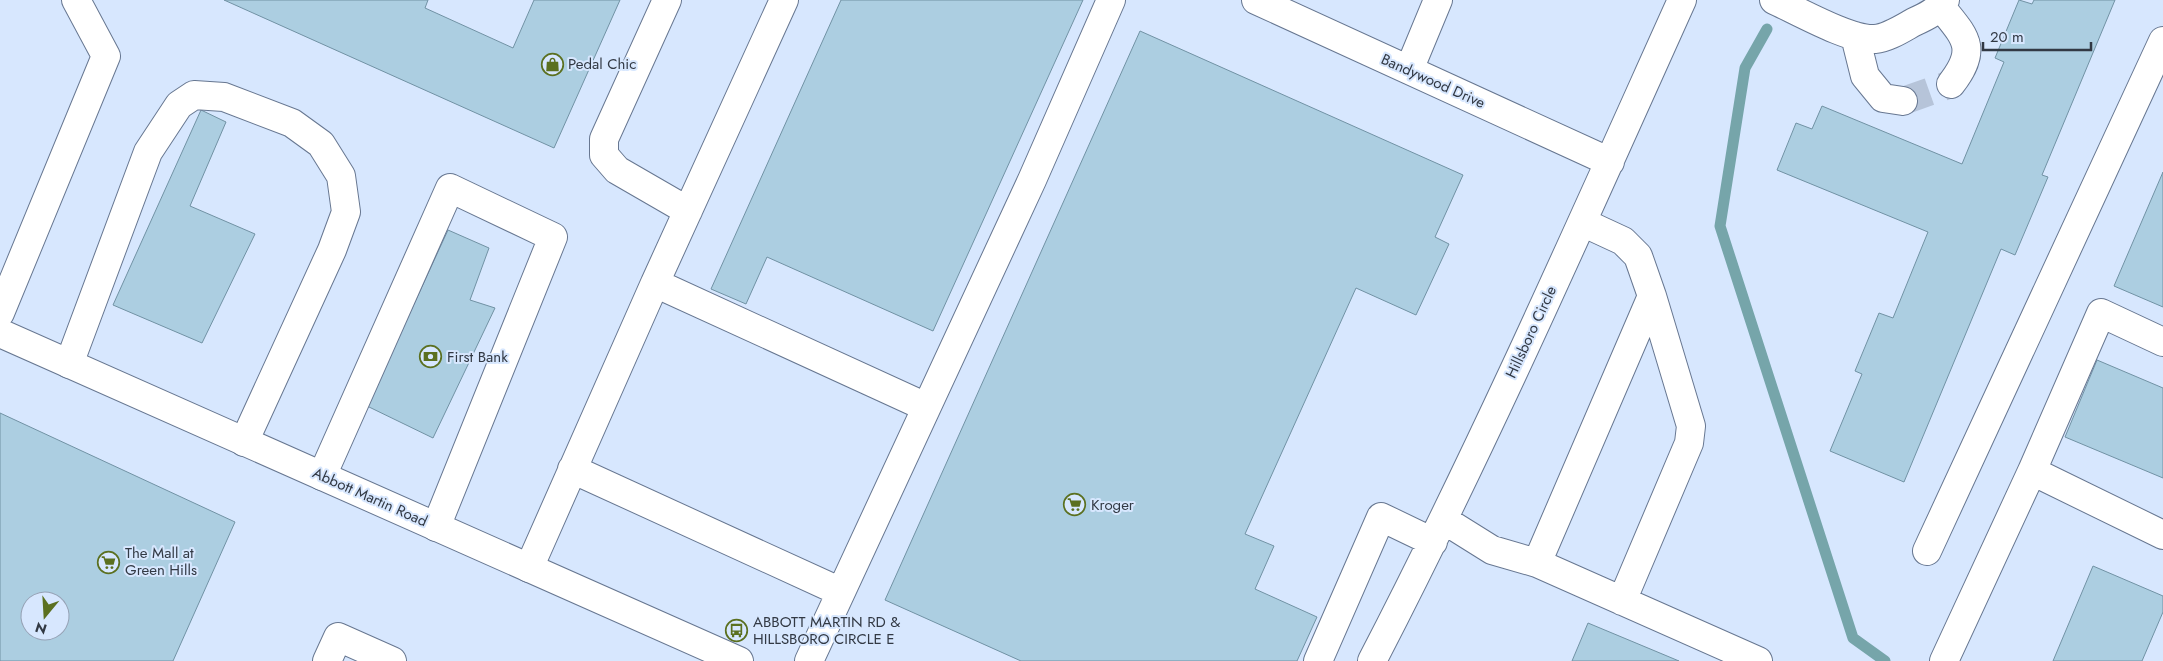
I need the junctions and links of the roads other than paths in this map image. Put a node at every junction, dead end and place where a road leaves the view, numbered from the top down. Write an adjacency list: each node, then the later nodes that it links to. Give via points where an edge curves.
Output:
1 (76, 0): 20 (street, via 106,56)
2 (667, 0): 16 (street, via 604,139 604,154 617,170)
3 (784, 0): 16 (street)
4 (1111, 0): 24 (street, via 1032,180)
5 (1256, 0): 12 (street, Bandywood Drive)
6 (1438, 0): 12 (street)
7 (1682, 0): 15 (street, Hillsboro Circle)
8 (1774, 0): 10 (street)
9 (1943, 3): 10 (street, via 1900,30 1884,36 1875,39); 13 (street, via 1964,36 1968,55)
10 (1855, 36): 14 (street, via 1865,76 1883,98)
11 (2163, 41): 32 (street)
12 (1409, 70): 15 (street, Bandywood Drive)
13 (1951, 84)
14 (1903, 101)
15 (1610, 162): 17 (street, Hillsboro Circle)
16 (688, 211): 18 (street)
17 (1582, 222): 19 (street, via 1631,247 1638,256); 30 (street, Hillsboro Circle)
18 (655, 283): 24 (street); 26 (street)
19 (1652, 296): 33 (street); 36 (street, via 1691,426 1691,436)
20 (0, 313)
21 (0, 333): 23 (street, Abbott Martin Road)
22 (2163, 342): 27 (street, via 2101,313)
23 (70, 364): 25 (street, Abbott Martin Road); 25 (street, via 148,152 179,105 194,95 224,97 292,123 322,144 341,176 346,212 332,250)
24 (926, 407): 35 (street)
25 (244, 442): 28 (street, Abbott Martin Road)
26 (572, 468): 34 (street); 35 (street)
27 (2032, 471): 31 (street); 44 (street)
28 (322, 476): 29 (street, Abbott Martin Road); 29 (street, via 450,188 553,237)
29 (436, 527): 34 (street, Abbott Martin Road)
30 (1438, 531): 33 (street); 41 (street, via 1381,517); 42 (street, Hillsboro Circle)
31 (2163, 535)
32 (1927, 551)
33 (1537, 563): 36 (street)
34 (529, 568): 39 (street, Abbott Martin Road)
35 (841, 592): 40 (street)
36 (1622, 600): 43 (street)
37 (327, 661): 38 (street, via 338,637)
38 (392, 661)
39 (739, 661)
40 (809, 661)
41 (1318, 661)
42 (1372, 661)
43 (1758, 661)
44 (1944, 661)

